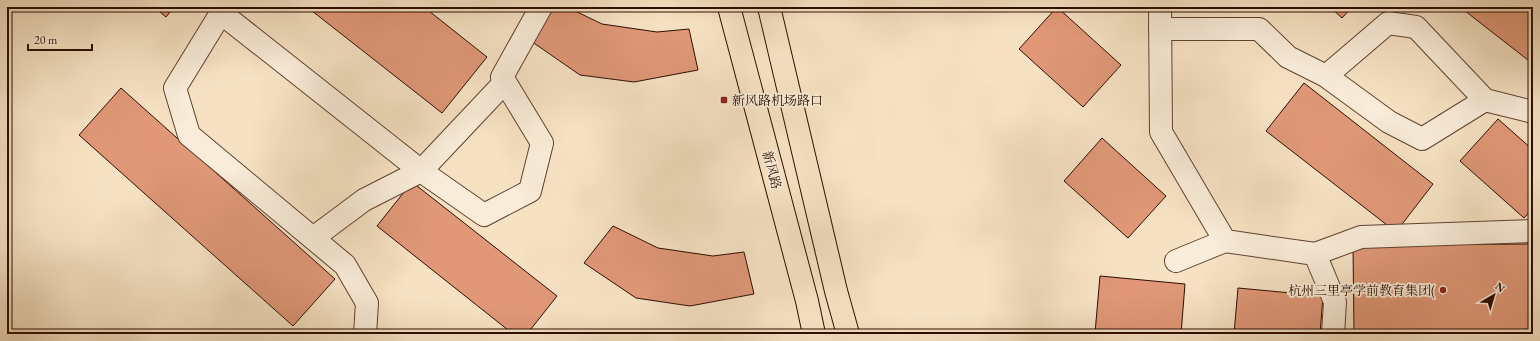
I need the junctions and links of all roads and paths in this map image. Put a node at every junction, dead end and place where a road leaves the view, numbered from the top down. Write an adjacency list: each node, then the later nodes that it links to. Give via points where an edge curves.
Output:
1 (541, 7): 8 (street, via 502,77)
2 (729, 7): 18 (main road, 新风路)
3 (769, 7): 19 (main road)
4 (1160, 7): 6 (street)
5 (221, 10): 11 (street); 13 (street, via 175,88 189,135)
6 (1160, 29): 7 (street, via 1259,29 1288,57); 14 (street, via 1161,132)
7 (1326, 76): 9 (street, via 1389,122 1422,140); 9 (street, via 1388,23 1416,27)
8 (505, 82): 11 (street); 11 (street, via 542,143 530,191 484,215)
9 (1485, 100): 10 (street)
10 (1533, 112)
11 (421, 171): 13 (street, via 364,200)
12 (1533, 231): 15 (street, via 1361,237)
13 (313, 238): 17 (street, via 345,265 367,303)
14 (1226, 241): 15 (street); 16 (street)
15 (1315, 254): 20 (street, via 1335,302)
16 (1176, 262)
17 (365, 334)
18 (814, 334)
19 (848, 334)
20 (1333, 334)

